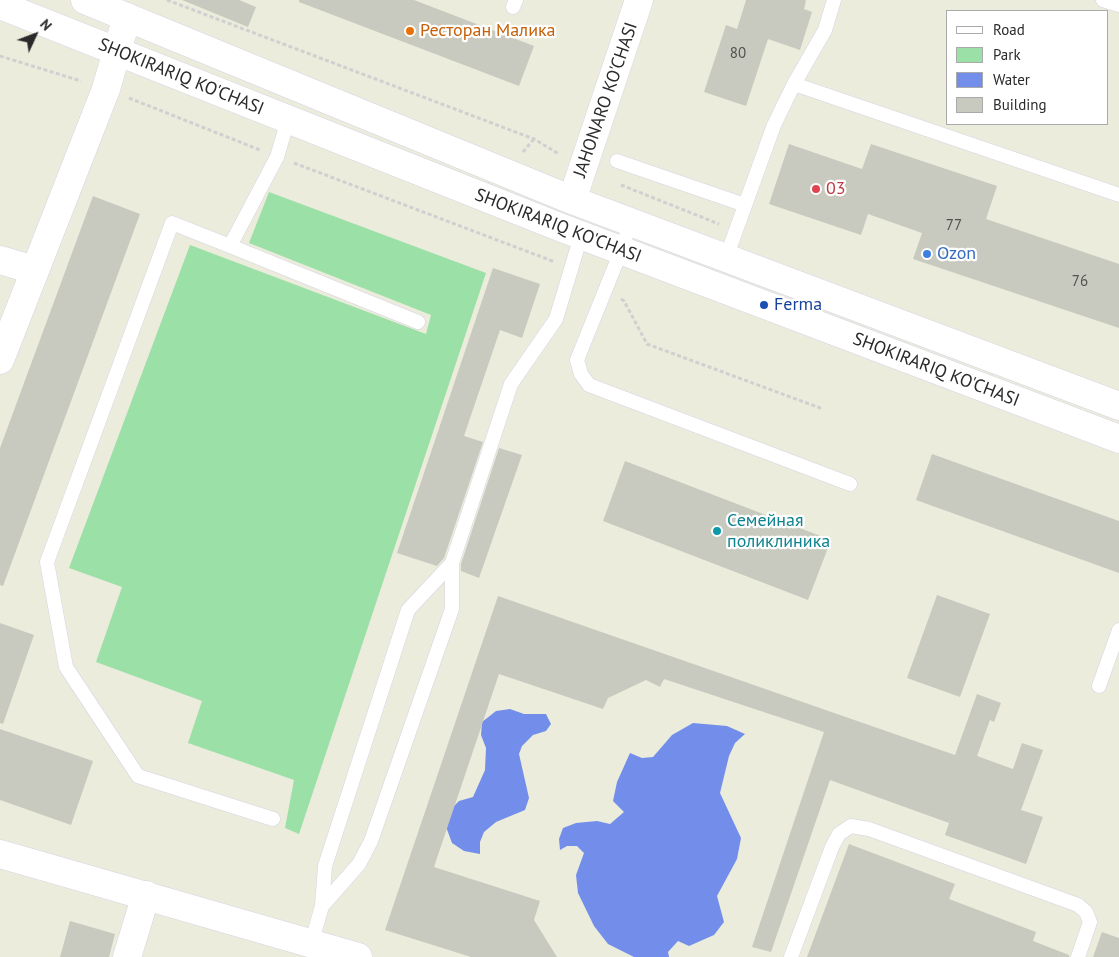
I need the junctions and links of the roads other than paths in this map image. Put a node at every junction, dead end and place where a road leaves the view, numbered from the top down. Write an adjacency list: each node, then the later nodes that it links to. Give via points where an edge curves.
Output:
1 (85, 0): 7 (main road, SHOKIRARIQ KO'CHASI)
2 (639, 0): 13 (main road, JAHONARO KO'CHASI)
3 (834, 0): 9 (lane, via 825,30)
4 (1103, 0): 6 (lane)
5 (0, 5): 8 (main road, SHOKIRARIQ KO'CHASI)
6 (1119, 5)
7 (127, 17): 8 (main road); 13 (main road, SHOKIRARIQ KO'CHASI)
8 (117, 52): 10 (main road, SHOKIRARIQ KO'CHASI); 21 (main road, via 106,88)
9 (794, 84): 12 (lane); 14 (lane, via 774,125)
10 (288, 120): 16 (main road, SHOKIRARIQ KO'CHASI); 17 (lane, via 278,157)
11 (617, 161): 14 (lane)
12 (1119, 195)
13 (572, 200): 15 (main road, SHOKIRARIQ KO'CHASI)
14 (745, 205): 19 (lane)
15 (631, 222): 18 (lane); 19 (main road, SHOKIRARIQ KO'CHASI)
16 (582, 236): 18 (main road, SHOKIRARIQ KO'CHASI); 27 (lane, via 556,319 511,384)
17 (230, 246): 22 (lane); 30 (lane, via 172,223 47,562 66,667 138,776)
18 (621, 251): 25 (main road, SHOKIRARIQ KO'CHASI); 26 (lane, via 577,360 589,385)
19 (726, 258): 24 (main road, SHOKIRARIQ KO'CHASI)
20 (0, 260): 21 (main road)
21 (34, 270): 23 (main road)
22 (418, 322)
23 (0, 360)
24 (1119, 406)
25 (1119, 439)
26 (850, 484)
27 (452, 562): 33 (lane, via 408,610 325,866); 33 (lane, via 452,609 371,841 359,864)
28 (1119, 630): 29 (lane)
29 (1099, 686)
30 (273, 819)
31 (0, 854): 32 (main road)
32 (146, 895): 34 (main road); 35 (main road)
33 (322, 906): 34 (lane)
34 (311, 944): 36 (main road)
35 (128, 957)
36 (358, 957)
37 (791, 957): 38 (lane, via 832,846 839,834 851,826 869,829 1078,906 1086,912 1090,922)
38 (1078, 957)

